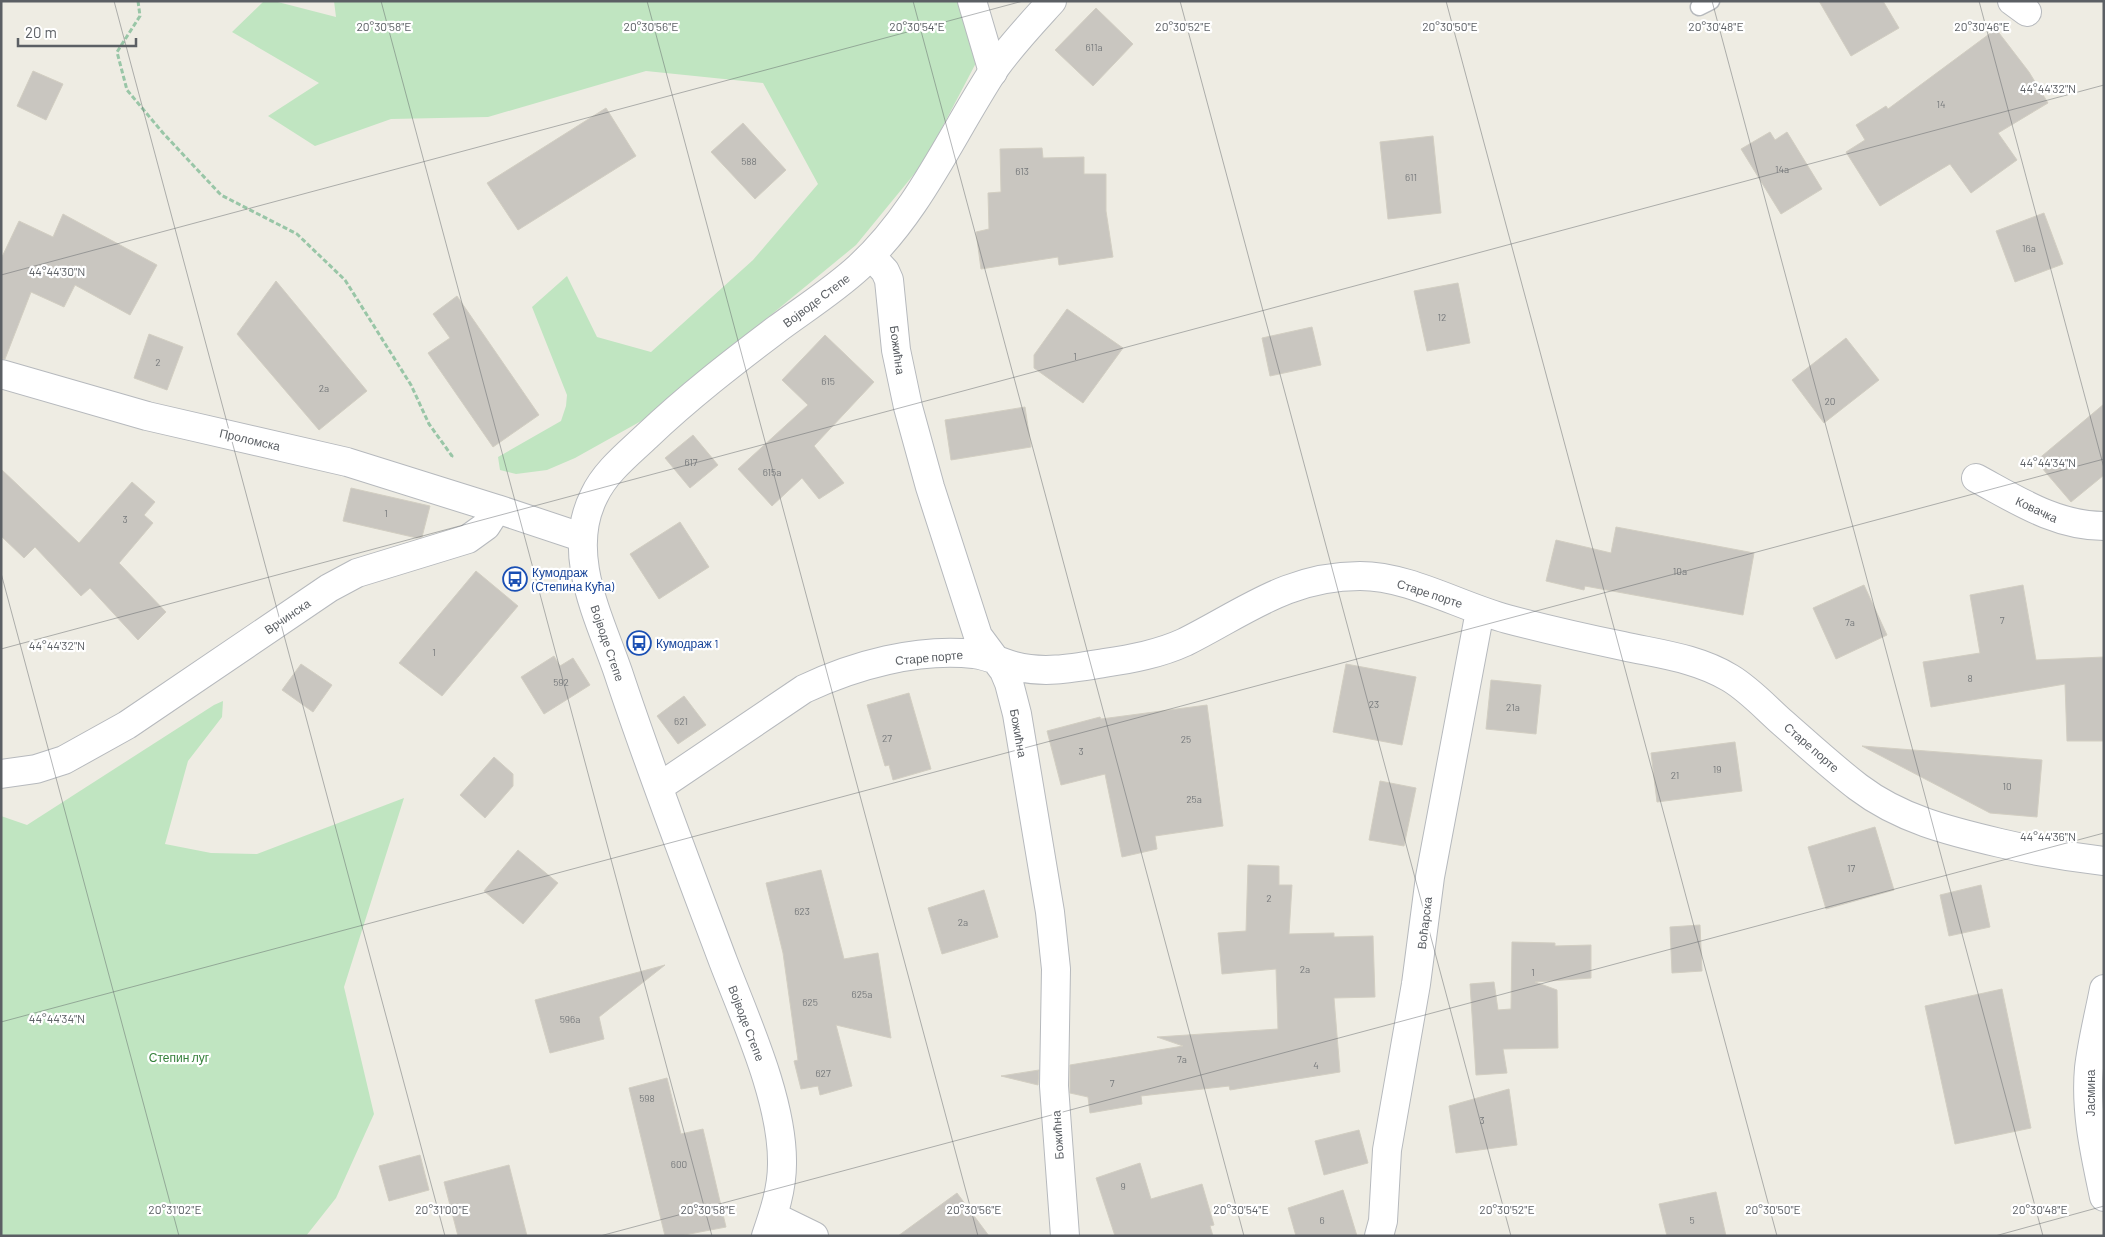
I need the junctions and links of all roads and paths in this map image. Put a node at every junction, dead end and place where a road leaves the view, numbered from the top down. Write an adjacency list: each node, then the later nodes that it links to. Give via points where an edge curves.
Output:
1 (138, 1): 8 (path, via 140,16 117,52 127,90 221,195 297,234 345,280 452,456)
2 (972, 1): 4 (street)
3 (1052, 1): 4 (street, Војводе Степе, via 1012,45)
4 (993, 72): 5 (street, Војводе Степе, via 898,225)
5 (871, 256): 11 (street, Војводе Степе, via 734,361 636,446 608,474 594,496); 13 (street, Божићна, via 889,280 896,350 930,487 978,636)
6 (1, 374): 8 (street, Проломска, via 147,416 347,462)
7 (1976, 478): 10 (street, Ковачка, via 2062,521)
8 (437, 490): 9 (street, Проломска)
9 (497, 509): 11 (street); 14 (street, Врчинска, via 486,526 468,539 357,573 329,588 127,725 64,760 36,769)
10 (2104, 526)
11 (581, 537): 15 (street, Војводе Степе, via 589,587)
12 (1480, 611): 13 (street, Старе порте, via 1408,584 1363,576 1331,578 1263,598 1184,642 1141,657 1058,671 1013,666); 16 (street, Старе порте, via 1681,658 1719,672 1750,693 1861,789 1910,818 1955,833 2013,846); 22 (street, Воћарска, via 1430,877 1388,1150)
13 (996, 658): 15 (street, Старе порте, via 970,654 917,656 877,663 823,680 804,689); 21 (street, Божићна, via 1009,683 1016,714 1050,912 1056,969 1054,1086)
14 (1, 774)
15 (658, 787): 19 (street, Војводе Степе, via 765,1071 778,1125 782,1164 780,1188)
16 (2104, 861)
17 (2104, 989): 18 (street, Јасмина, via 2089,1067 2088,1097)
18 (2104, 1197)
19 (769, 1226): 20 (street)
20 (814, 1236)
21 (1065, 1236)
22 (1379, 1236)

